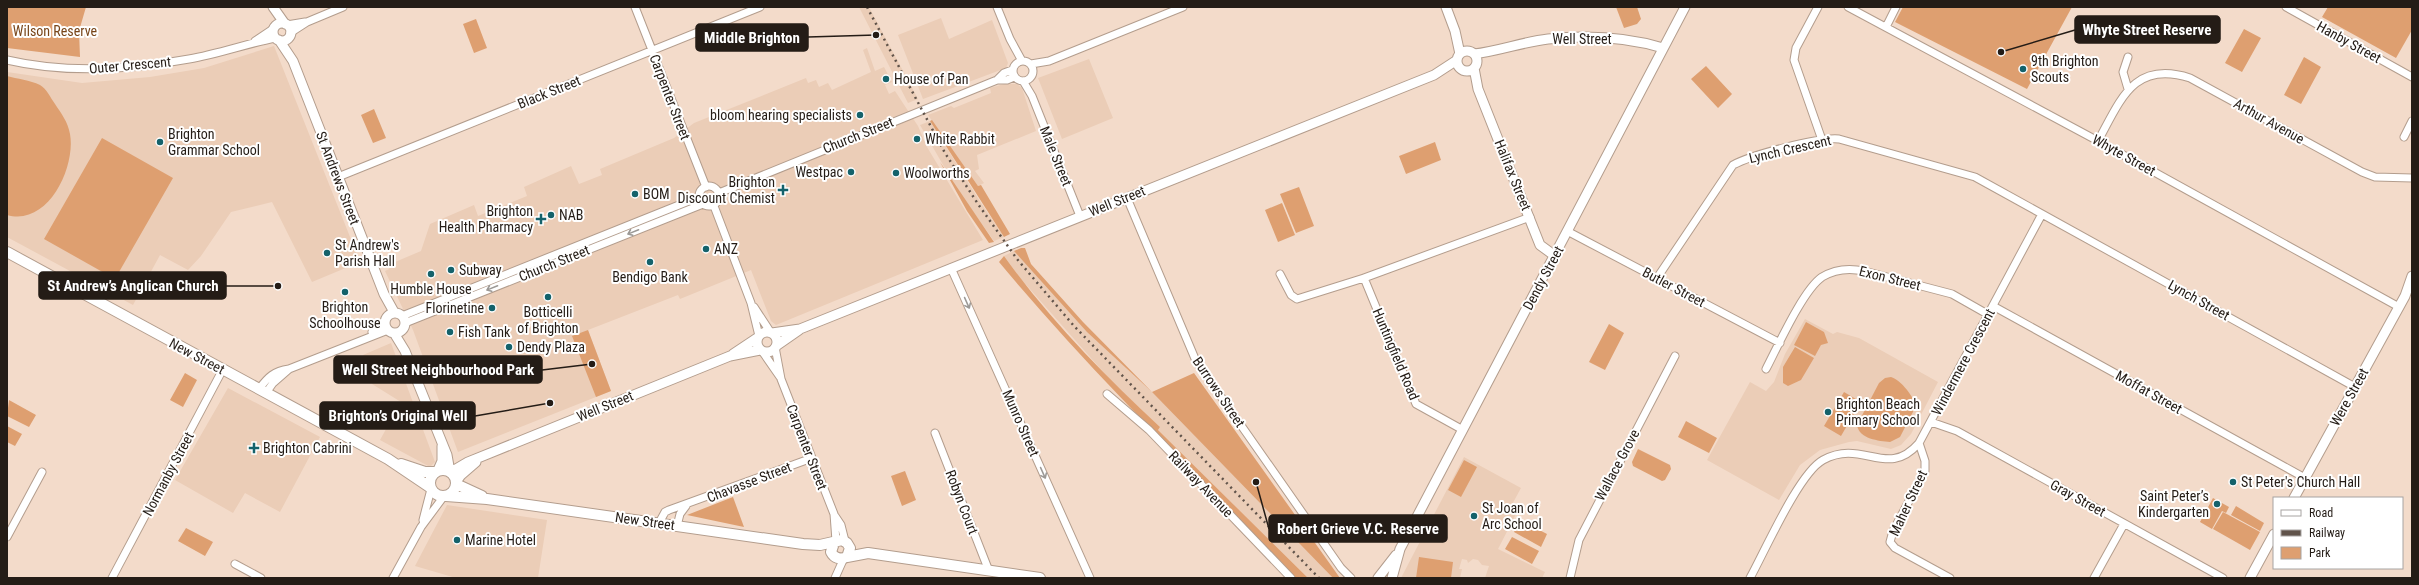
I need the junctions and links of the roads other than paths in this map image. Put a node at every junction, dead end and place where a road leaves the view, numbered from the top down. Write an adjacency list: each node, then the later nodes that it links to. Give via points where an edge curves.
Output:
1 (272, 7): 14 (street, St Andrews Street); 15 (street, St Andrews Street)
2 (343, 7): 14 (street)
3 (635, 7): 18 (street, Carpenter Street)
4 (760, 7): 18 (street, Black Street)
5 (997, 7): 16 (street)
6 (1183, 7): 25 (street, via 1049,61)
7 (1446, 7): 23 (street, Halifax Street)
8 (1685, 7): 17 (street, Dendy Street)
9 (1818, 7): 30 (street, via 1796,48 1794,60)
10 (1848, 7): 13 (street, Whyte Street)
11 (1896, 7): 13 (street)
12 (2286, 7): 26 (street, Hanby Street)
13 (1886, 27): 31 (street, Whyte Street)
14 (288, 29): 15 (street, via 278,24); 15 (street, via 285,40); 21 (street, St Andrews Street)
15 (275, 34): 20 (street, Outer Crescent, via 252,43 190,59 120,68 67,69); 21 (street, St Andrews Street)
16 (1010, 39): 22 (street); 24 (street)
17 (1663, 48): 23 (street, Well Street, via 1595,37 1548,39); 42 (street, Dendy Street)
18 (652, 51): 32 (street, Black Street); 34 (street, Carpenter Street)
19 (2128, 57): 27 (street, via 2122,72)
20 (7, 60)
21 (293, 61): 32 (street, St Andrews Street)
22 (1022, 61): 24 (street, Church Street); 25 (street)
23 (1467, 61): 36 (street, Well Street); 41 (street, Halifax Street)
24 (1014, 70): 25 (street); 35 (street, Church Street, via 1007,80 997,80)
25 (1029, 74): 40 (street, Male Street, via 1032,96)
26 (2412, 77)
27 (2128, 89): 31 (street, Arthur Avenue); 33 (street, Arthur Avenue, via 2139,80 2156,73 2182,75 2362,172 2375,177)
28 (2412, 121): 29 (street)
29 (2404, 137)
30 (1822, 140): 39 (street, Lynch Crescent, via 1848,140 1971,175); 49 (street, Lynch Crescent, via 1746,159 1733,165)
31 (2098, 141): 53 (street, Whyte Street)
32 (338, 177): 55 (street, St Andrews Street)
33 (2412, 178)
34 (706, 187): 35 (street, via 712,187); 37 (street, via 701,191)
35 (719, 193): 38 (street, via 719,199)
36 (1127, 198): 40 (street, Well Street); 101 (street, Burrows Street, via 1196,361)
37 (701, 201): 38 (street, via 708,207); 55 (street, Church Street, via 445,297)
38 (714, 206): 51 (street)
39 (2042, 214): 52 (street, Windermere Crescent); 67 (street, Lynch Street)
40 (1080, 216): 45 (street, Well Street)
41 (1530, 217): 44 (street, Halifax Street, via 1540,244); 48 (street)
42 (1567, 231): 44 (street, Dendy Street); 49 (street, Butler Street)
43 (7, 252): 65 (main road, New Street)
44 (1554, 256): 71 (street, Dendy Street)
45 (951, 268): 56 (street, Well Street); 108 (street, Munro Street, one-way to 108)
46 (1280, 274): 48 (street, via 1291,295 1297,299)
47 (2412, 276): 50 (street, Were Street)
48 (1364, 278): 71 (street, Huntingfield Road, via 1416,404)
49 (1657, 278): 59 (street, Butler Street)
50 (2410, 295): 53 (street, Were Street)
51 (751, 303): 57 (street); 58 (street)
52 (1993, 306): 54 (street, Windermere Crescent); 82 (street, Moffat Street)
53 (2399, 307): 67 (street, Were Street)
54 (1989, 315): 59 (street, Exon Street, via 1947,293 1864,270 1846,269 1830,273 1817,282); 70 (street, Windermere Crescent)
55 (395, 323): 68 (street, Church Street, via 289,369 272,373); 73 (street, St Andrews Street)
56 (800, 329): 57 (street, Well Street); 60 (street, Well Street)
57 (771, 333): 58 (street, via 764,332); 60 (street, via 776,338)
58 (758, 337): 61 (street, via 757,344); 62 (street, Well Street)
59 (1780, 343): 64 (street, Exon Street)
60 (775, 347): 61 (street, via 768,352); 66 (street, Carpenter Street)
61 (761, 350): 62 (street, Well Street); 66 (street, Carpenter Street)
62 (730, 356): 75 (street, Well Street)
63 (1675, 356): 114 (street, Wallace Grove, via 1578,540)
64 (1766, 368)
65 (223, 369): 68 (main road, New Street); 103 (street, Normanby Street)
66 (781, 379): 76 (street, Carpenter Street)
67 (2355, 387): 82 (street, Were Street)
68 (263, 391): 77 (main road, New Street)
69 (1107, 394): 109 (street, Railway Avenue, via 1149,430)
70 (1931, 422): 74 (street, Windermere Crescent); 90 (street, Gray Street, via 1957,431)
71 (1463, 430): 97 (street, Dendy Street)
72 (935, 433): 102 (street, Robyn Court)
73 (440, 441): 78 (street, via 455,459); 79 (street, St Andrews Street, via 442,460); 81 (street, St Andrews Street, via 449,460)
74 (1919, 443): 115 (street, Windermere Crescent, via 1911,452 1896,459 1886,460 1862,453 1843,453 1816,465 1797,491); 116 (street, Maher Street, via 1925,461 1925,471 1893,531 1890,542 1895,548)
75 (480, 458): 78 (street, Well Street); 83 (street, Well Street)
76 (812, 458): 88 (street, Chavasse Street); 95 (street, Carpenter Street, via 834,514)
77 (388, 459): 79 (main road, New Street, via 425,472); 84 (main road, New Street)
78 (468, 462): 81 (street, Well Street)
79 (437, 471): 81 (main road); 84 (main road, via 430,481)
80 (42, 472): 94 (street)
81 (451, 472): 83 (main road)
82 (2305, 478): 86 (street, Were Street)
83 (456, 483): 85 (main road, via 453,492); 87 (main road, New Street)
84 (431, 489): 85 (main road, via 437,495); 92 (street)
85 (445, 496): 87 (main road, New Street); 92 (street)
86 (2295, 497)
87 (487, 499): 89 (main road, New Street)
88 (686, 506): 89 (street, Chavasse Street, via 665,512); 91 (street, via 680,514)
89 (659, 523): 91 (main road, New Street)
90 (2124, 524): 117 (street); 118 (street, Gray Street)
91 (677, 526): 96 (main road, New Street)
92 (421, 527): 105 (street)
93 (2273, 536): 119 (street)
94 (7, 537)
95 (841, 543): 96 (main road, New Street); 98 (main road, New Street); 99 (main road, via 831,548); 99 (main road, via 850,551)
96 (803, 544): 99 (main road, New Street)
97 (1400, 549): 112 (street, Dendy Street); 113 (street, Dendy Street)
98 (868, 553): 99 (main road, New Street); 102 (main road, New Street)
99 (839, 556): 106 (street)
100 (235, 564): 104 (street)
101 (1341, 568): 110 (street, Burrows Street); 111 (street, Burrows Street)
102 (989, 571): 107 (main road, New Street)
103 (112, 578)
104 (261, 578)
105 (393, 578)
106 (834, 578)
107 (1040, 578)
108 (1090, 578)
109 (1291, 578)
110 (1344, 578)
111 (1351, 578)
112 (1378, 578)
113 (1392, 578)
114 (1570, 578)
115 (1750, 578)
116 (1950, 578)
117 (2094, 578)
118 (2223, 578)
119 (2250, 578)

